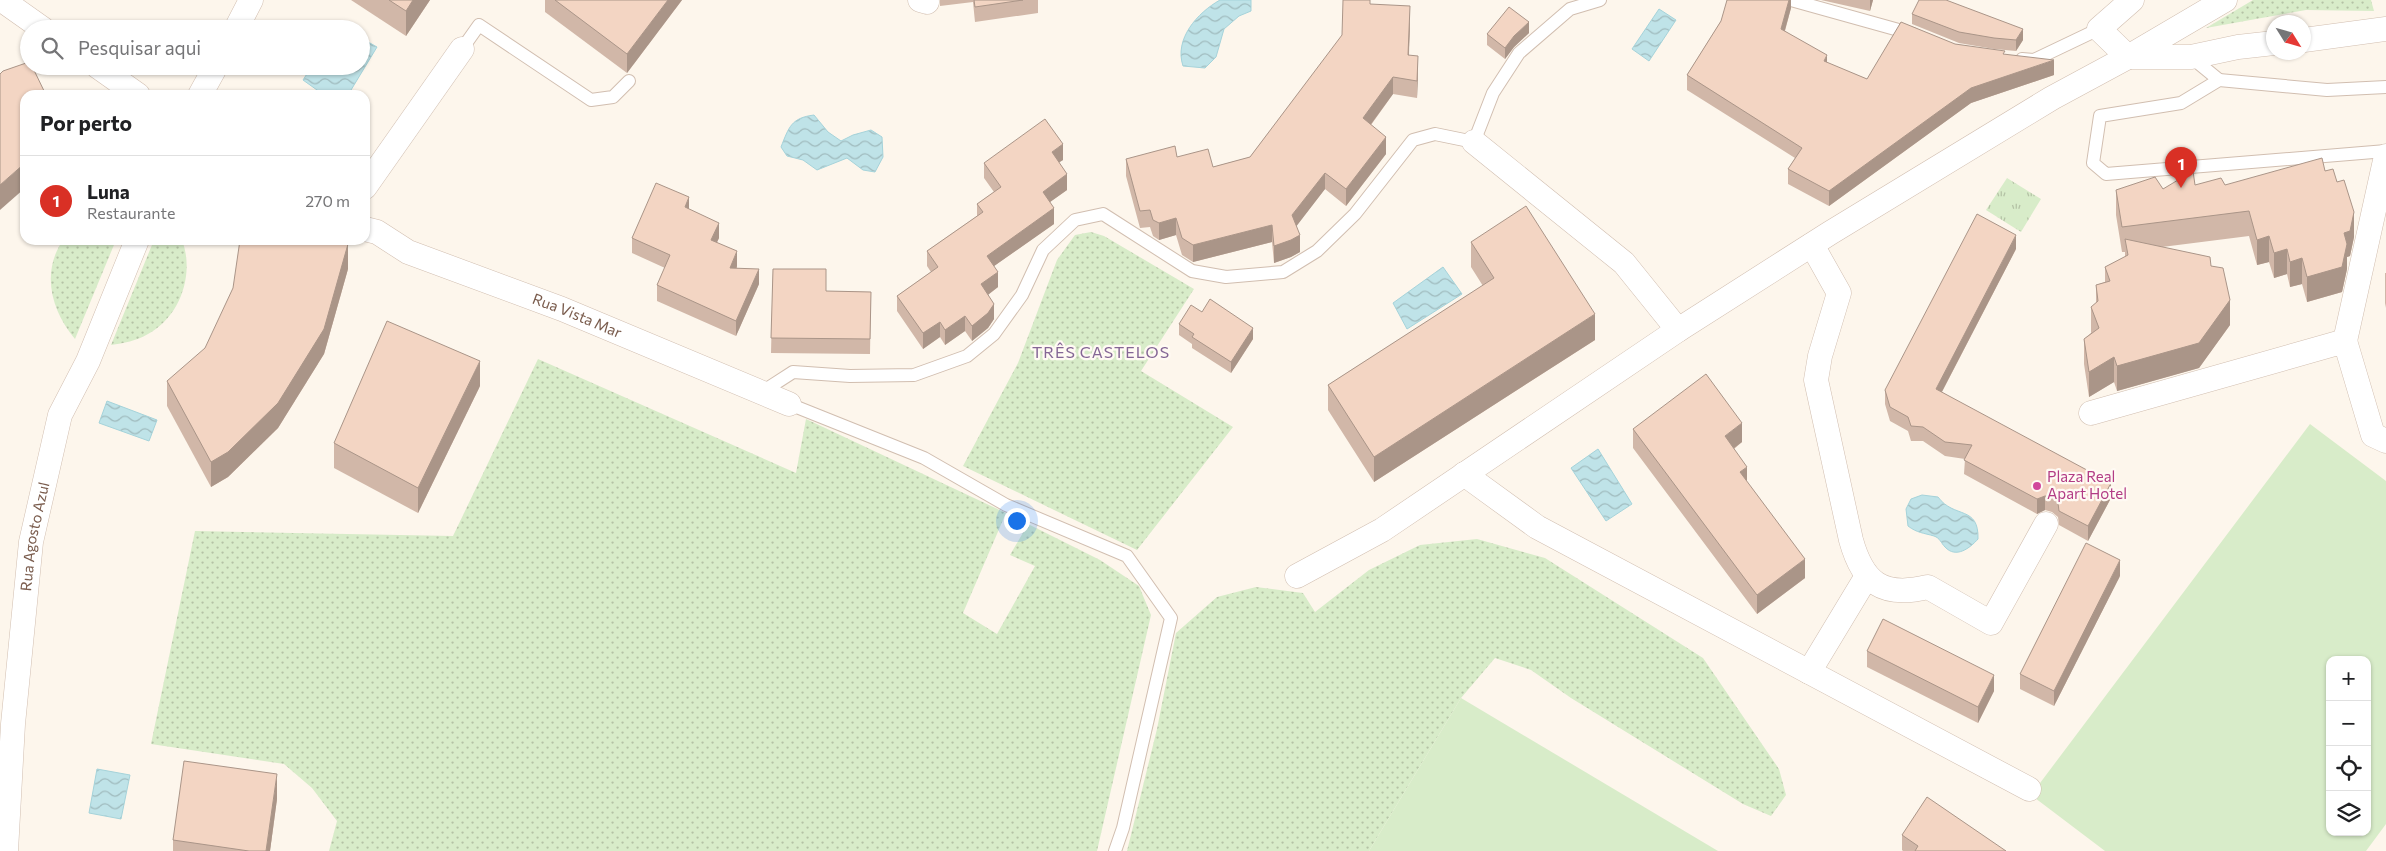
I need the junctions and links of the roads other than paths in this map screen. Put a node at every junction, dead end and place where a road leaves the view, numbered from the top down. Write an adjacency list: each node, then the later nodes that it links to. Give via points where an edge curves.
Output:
1 (2, 0): 7 (street)
2 (252, 0): 8 (street)
3 (1600, 0): 25 (lane, via 1570,9 1519,54 1493,93)
4 (1791, 0): 12 (lane, via 1902,29)
5 (2132, 0): 9 (street)
6 (2226, 0): 15 (street)
7 (30, 20)
8 (241, 20)
9 (2099, 29): 15 (street); 17 (lane, via 2034,60)
10 (2386, 29): 11 (street)
11 (2311, 39)
12 (1929, 40)
13 (2266, 44): 16 (street)
14 (462, 49): 21 (lane, via 479,25 591,100 613,97); 28 (street)
15 (2128, 57): 16 (street); 31 (street, via 2052,98)
16 (2191, 57): 20 (lane)
17 (2010, 58)
18 (110, 75): 23 (street)
19 (211, 75): 24 (street)
20 (2219, 80): 22 (lane, via 2327,90); 26 (lane, via 2181,103 2100,116 2093,162 2106,174)
21 (629, 81)
22 (2386, 87)
23 (131, 90)
24 (203, 90)
25 (1474, 142): 32 (street, via 1624,263); 34 (lane, via 1435,134 1413,140 1355,214 1316,251 1283,272 1226,277 1192,271 1103,214 1075,220 1043,250 1022,295 994,334 967,356 914,375 850,376 793,372)
26 (2386, 152)
27 (2386, 156): 33 (street)
28 (370, 180)
29 (370, 230): 34 (street, Rua Vista Mar, via 408,252 562,309)
30 (135, 245): 44 (street, Rua Agosto Azul, via 88,361 60,415 31,542 13,724)
31 (1812, 245): 32 (street); 41 (street, via 1838,294 1816,380 1851,540 1857,562)
32 (1678, 330): 38 (street)
33 (2345, 341): 36 (street); 37 (street, via 2373,435)
34 (762, 392): 35 (street, Rua Vista Mar)
35 (790, 404): 45 (lane, via 924,458 1006,506 1127,556 1171,618)
36 (2091, 413)
37 (2386, 441)
38 (1464, 474): 40 (street, via 1382,530); 42 (street, via 1537,526)
39 (2046, 524): 41 (street, via 1992,623 1928,587 1908,592 1888,590)
40 (1297, 576)
41 (1867, 576): 42 (street)
42 (1809, 672): 43 (street)
43 (2029, 790)
44 (6, 851)
45 (1115, 851)

